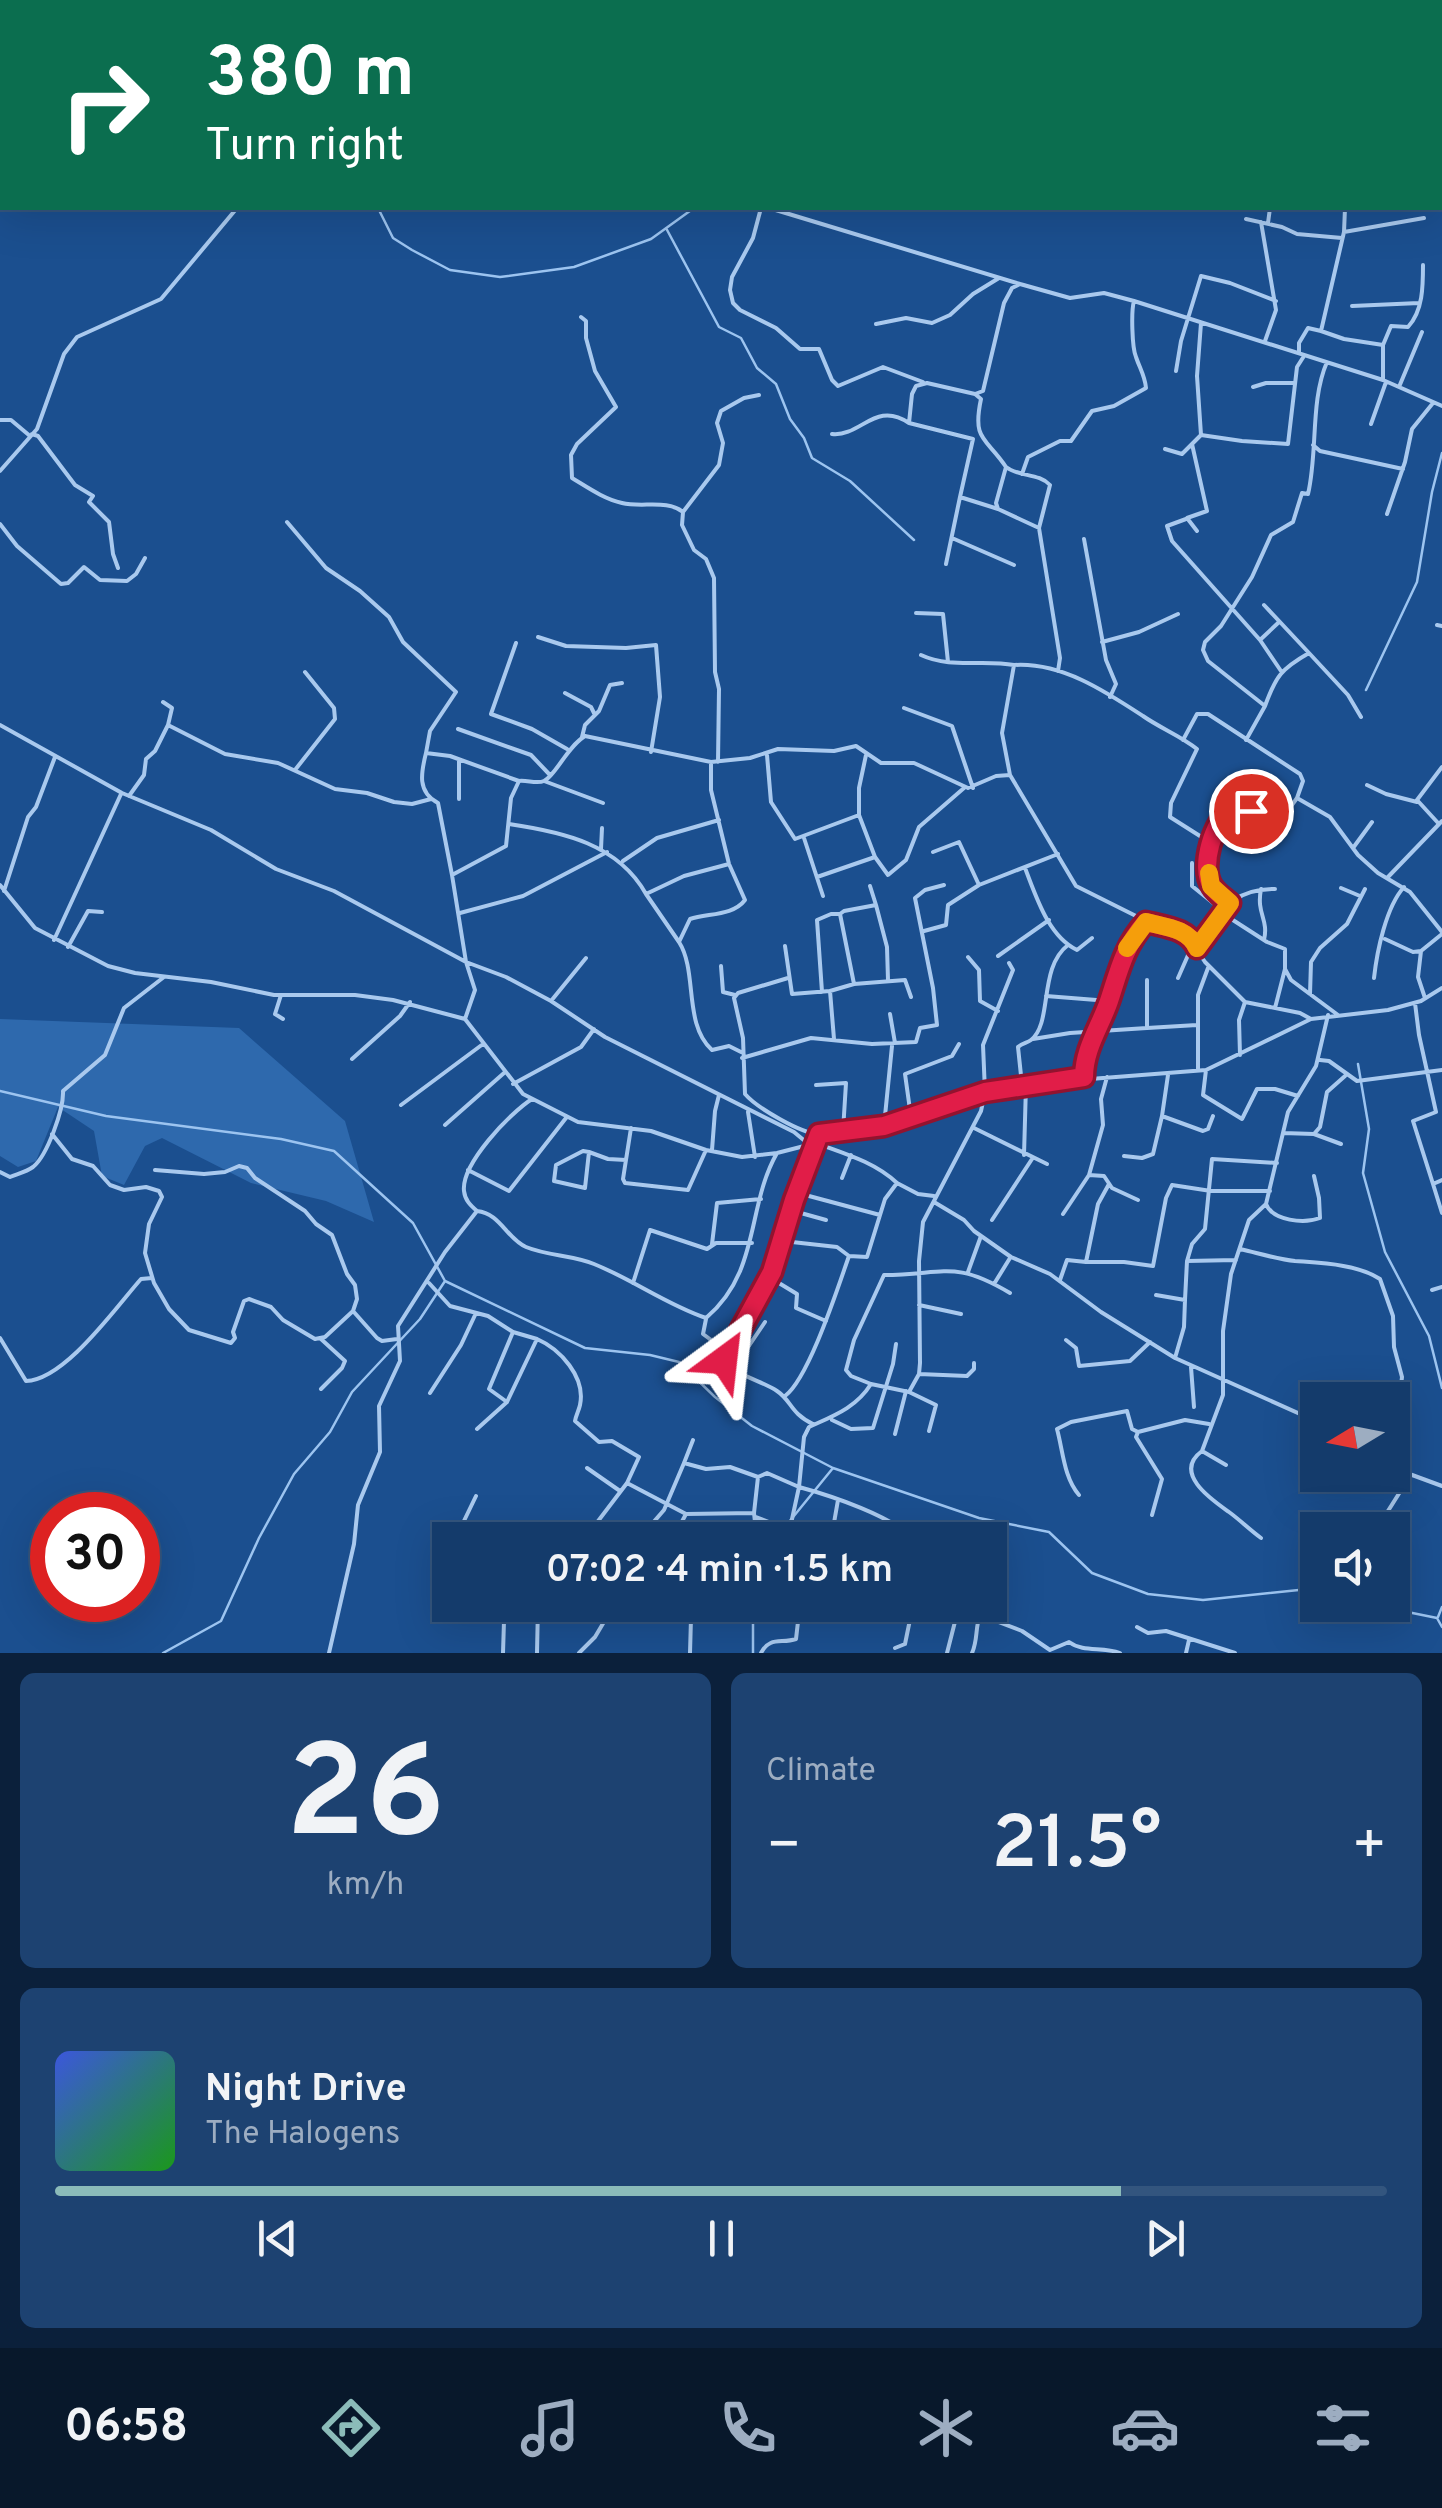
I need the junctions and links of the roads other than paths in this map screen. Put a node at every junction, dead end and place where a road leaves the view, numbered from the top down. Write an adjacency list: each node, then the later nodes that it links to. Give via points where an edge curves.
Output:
1 (234, 210): 43 (street, via 162,299 76,337)
2 (760, 210): 30 (street, via 732,277 730,290 740,310 800,350 819,349 838,386 883,367)
3 (776, 210): 12 (street)
4 (1270, 210): 9 (street)
5 (1346, 210): 10 (street)
6 (1246, 218): 8 (street)
7 (1424, 218): 10 (street)
8 (1260, 222): 9 (street); 15 (street)
9 (1268, 223): 10 (street, via 1297,234)
10 (1343, 235): 22 (street)
11 (1422, 264): 16 (street)
12 (999, 278): 13 (street); 21 (street, via 932,323 906,318)
13 (1020, 284): 14 (street, via 1070,298 1104,293); 34 (street, via 1004,303 984,391)
14 (1134, 300): 19 (street); 52 (street, via 1134,352 1146,388 1092,411 1071,441 1028,457)
15 (1276, 301): 19 (street, via 1201,276); 24 (street)
16 (1419, 302): 17 (street); 25 (street, via 1412,325 1391,326)
17 (1352, 306)
18 (582, 317): 55 (street, via 594,371 616,406 570,455 572,478 611,500 672,505)
19 (1189, 320): 20 (street); 28 (street)
20 (1201, 323): 24 (street); 44 (street)
21 (876, 324)
22 (1321, 331): 25 (street); 26 (street, via 1308,328 1299,343)
23 (1422, 332): 33 (street)
24 (1265, 341): 26 (street)
25 (1383, 345): 29 (street)
26 (1302, 353): 27 (street); 31 (street)
27 (1327, 362): 29 (street); 47 (street)
28 (1176, 371)
29 (1384, 381): 33 (street); 41 (street)
30 (927, 383): 34 (street); 40 (street, via 912,394)
31 (1295, 384): 32 (street); 44 (street, via 1288,444)
32 (1253, 387)
33 (1399, 387): 36 (street)
34 (975, 394): 39 (street, via 981,399)
35 (758, 395): 55 (street, via 721,411 719,466)
36 (1433, 403): 37 (street); 50 (street, via 1412,429)
37 (1442, 406)
38 (0, 420): 43 (street, via 12,420)
39 (976, 422): 45 (street); 49 (street, via 980,438)
40 (908, 423): 42 (street, via 870,417 852,432); 45 (street)
41 (1371, 424)
42 (832, 434)
43 (31, 435): 51 (street); 67 (street, via 93,496 90,508 110,522)
44 (1200, 435): 46 (street)
45 (973, 439): 53 (street)
46 (1192, 444): 48 (street, via 1182,454); 57 (street, via 1206,511)
47 (1313, 444): 50 (street); 69 (street, via 1308,494 1302,493 1293,522 1271,536)
48 (1165, 449)
49 (1006, 468): 52 (street); 54 (street)
50 (1403, 470): 56 (street)
51 (0, 471)
52 (1022, 474): 60 (street, via 1050,485)
53 (960, 497): 54 (street); 62 (street)
54 (998, 508): 60 (street)
55 (683, 512): 106 (street, via 682,525 714,578)
56 (1387, 514)
57 (1188, 518): 61 (street); 69 (street, via 1167,526 1172,541)
58 (287, 522): 100 (street, via 456,692 430,731)
59 (0, 524): 64 (street, via 62,584 84,567 100,580 128,581)
60 (1038, 528): 82 (street)
61 (1197, 531)
62 (952, 538): 65 (street); 66 (street)
63 (1084, 538): 75 (street)
64 (145, 558)
65 (946, 564)
66 (1014, 565)
67 (118, 568)
68 (1264, 605): 72 (street)
69 (1231, 610): 74 (street); 88 (street, via 1203,650)
70 (916, 613): 79 (street, via 943,614)
71 (1178, 614): 75 (street)
72 (1278, 623): 74 (street); 77 (street)
73 (538, 637): 99 (street, via 566,646 656,645 660,697)
74 (1260, 640): 81 (street)
75 (1102, 642): 86 (street, via 1116,684)
76 (516, 643): 98 (street, via 491,714)
77 (1309, 653): 81 (street); 91 (street)
78 (922, 655): 79 (street)
79 (948, 662): 80 (street)
80 (1014, 666): 82 (street); 110 (street, via 1002,733)
81 (1281, 670): 88 (street)
82 (1058, 671): 86 (street)
83 (306, 672): 108 (street, via 335,718)
84 (622, 683): 90 (street, via 610,686)
85 (565, 693): 90 (street)
86 (1110, 697): 96 (street)
87 (164, 702): 93 (street, via 172,708)
88 (1264, 706): 97 (street)
89 (904, 708): 115 (street, via 952,726)
90 (594, 713): 95 (street)
91 (1361, 717)
92 (0, 724): 103 (street)
93 (168, 725): 108 (street, via 225,754); 117 (street)
94 (458, 729): 109 (street, via 531,755)
95 (582, 736): 98 (street); 99 (street)
96 (1182, 740): 97 (street, via 1202,713); 132 (street, via 1196,750 1170,817)
97 (1246, 740): 119 (street, via 1300,774)
98 (567, 750): 109 (street)
99 (651, 752): 105 (street)
100 (426, 753): 104 (street); 120 (street, via 422,787)
101 (767, 753): 102 (street, via 852,746); 106 (street); 130 (street, via 771,802 795,839)
102 (867, 753): 114 (street, via 888,765 914,764); 124 (street)
103 (56, 758): 116 (street); 154 (street)
104 (459, 760): 111 (street); 118 (street)
105 (711, 762): 106 (street); 125 (street)
106 (718, 762)
107 (1442, 767): 121 (street)
108 (295, 770): 120 (street, via 394,802)
109 (550, 775): 112 (street)
110 (1010, 775): 115 (street); 136 (street)
111 (519, 781): 112 (street); 128 (street)
112 (544, 781): 122 (street)
113 (1367, 785): 121 (street)
114 (964, 788): 115 (street); 137 (street, via 919,827 898,869 885,874)
115 (972, 788)
116 (122, 794): 117 (street); 170 (street)
117 (129, 796): 182 (street, via 334,891)
118 (460, 798)
119 (1297, 798): 123 (street); 133 (street, via 1330,817)
120 (431, 800): 142 (street, via 438,803)
121 (1417, 802): 127 (street)
122 (602, 804)
123 (1285, 812): 131 (street); 132 (street, via 1258,797 1247,815 1228,810)
124 (859, 814): 130 (street); 137 (street)
125 (719, 820): 138 (street, via 658,838); 140 (street)
126 (1372, 822): 133 (street)
127 (1441, 822): 144 (street)
128 (510, 824): 134 (street, via 558,832); 142 (street, via 506,846)
129 (602, 828): 134 (street)
130 (804, 838): 143 (street)
131 (1266, 841)
132 (1210, 842): 158 (street, via 1209,880)
133 (1353, 848): 144 (street)
134 (604, 850): 138 (street); 162 (street, via 523,896)
135 (934, 852): 146 (street, via 959,842)
136 (1058, 854): 141 (street); 165 (street, via 1076,886)
137 (875, 856): 143 (street)
138 (622, 862): 155 (street)
139 (1192, 863): 161 (street, via 1192,886)
140 (729, 864): 155 (street); 172 (street, via 744,903 690,919)
141 (1024, 866): 146 (street); 164 (street)
142 (452, 875): 162 (street)
143 (816, 876): 156 (street)
144 (1388, 877): 149 (street)
145 (0, 885): 154 (street)
146 (979, 885): 166 (street, via 948,905 946,925)
147 (870, 886): 159 (street)
148 (944, 886): 166 (street, via 916,896)
149 (1404, 887): 167 (street); 169 (street, via 1391,902)
150 (1275, 888): 152 (street)
151 (1341, 888): 157 (street)
152 (1261, 889): 158 (street); 171 (street)
153 (1364, 890): 157 (street)
154 (4, 891): 170 (street, via 27,921)
155 (646, 894): 172 (street)
156 (823, 896)
157 (1360, 896): 197 (street, via 1347,924 1311,962)
158 (1230, 903): 161 (street)
159 (876, 905): 163 (street); 191 (street)
160 (102, 912): 175 (street, via 88,911)
161 (1222, 912): 171 (street); 176 (street)
162 (459, 913): 182 (street)
163 (840, 914): 193 (street); 196 (street, via 817,920)
164 (1049, 920): 173 (street); 178 (street)
165 (1146, 922): 176 (street, via 1182,931); 204 (street, via 1120,960)
166 (923, 932): 223 (street, via 938,1022 920,1028 916,1042)
167 (1442, 933): 177 (street)
168 (1092, 938): 173 (street, via 1077,950)
169 (1383, 938): 177 (street); 190 (street)
170 (54, 940): 175 (street)
171 (1264, 940): 186 (street, via 1288,952)
172 (679, 942): 225 (street, via 704,1042 712,1050 734,1046)
173 (1068, 945): 200 (street, via 1050,971)
174 (785, 946): 188 (street)
175 (68, 947): 187 (street, via 108,966)
176 (1197, 948): 180 (street)
177 (1421, 951): 203 (street, via 1418,978)
178 (998, 956)
179 (968, 957): 209 (street, via 979,970 980,1000)
180 (1200, 957): 185 (street); 189 (street, via 1189,952)
181 (586, 958): 202 (street)
182 (466, 962): 202 (street); 214 (street, via 476,990)
183 (1009, 964): 209 (street, via 1013,970)
184 (721, 966): 198 (street, via 723,992)
185 (1209, 966): 206 (street); 216 (street, via 1199,987)
186 (1285, 969): 197 (street); 208 (street)
187 (164, 977): 199 (street); 260 (street, via 124,1008 105,1055 63,1091)
188 (788, 978): 196 (street, via 794,995); 198 (street)
189 (1178, 978)
190 (1374, 978)
191 (888, 980): 193 (street); 201 (street, via 908,981)
192 (1147, 980): 217 (street)
193 (854, 984): 195 (street)
194 (1442, 988): 203 (street)
195 (830, 991): 196 (street); 220 (street)
196 (822, 992)
197 (1310, 994): 211 (street)
198 (735, 995): 225 (street)
199 (280, 996): 205 (street); 213 (street, via 275,1014)
200 (1046, 996): 204 (street); 221 (street)
201 (911, 997)
202 (550, 1000): 218 (street)
203 (1425, 1000): 207 (street)
204 (1109, 1001): 219 (street)
205 (410, 1002): 214 (street); 227 (street)
206 (1245, 1002): 208 (street); 226 (street)
207 (1416, 1003): 211 (street); 232 (street)
208 (1275, 1008): 215 (street)
209 (998, 1012): 241 (street, via 982,1054)
210 (890, 1014): 223 (street)
211 (1338, 1015): 212 (street)
212 (1324, 1016): 215 (street); 228 (street)
213 (282, 1019)
214 (465, 1019): 222 (street)
215 (1312, 1019): 226 (street)
216 (1197, 1025): 217 (street); 231 (street)
217 (1147, 1028): 219 (street)
218 (594, 1029): 238 (street, via 581,1047); 243 (street)
219 (1096, 1033): 221 (street); 236 (street)
220 (834, 1038): 223 (street); 225 (street, via 799,1039)
221 (1032, 1039): 240 (street, via 1018,1046)
222 (483, 1044): 233 (street); 248 (street)
223 (894, 1044): 255 (street)
224 (959, 1044): 253 (street, via 952,1056 905,1074)
225 (741, 1055): 242 (street)
226 (1240, 1055): 229 (street)
227 (352, 1058)
228 (1318, 1060): 235 (street); 244 (street)
229 (1206, 1070): 231 (street); 244 (street, via 1203,1096 1242,1119 1256,1089)
230 (1442, 1070): 232 (street)
231 (1198, 1071): 234 (street)
232 (1426, 1072): 235 (street, via 1360,1081); 286 (street, via 1436,1112 1413,1121)
233 (504, 1073): 238 (street); 254 (street)
234 (1168, 1073): 237 (street); 250 (street)
235 (1346, 1075): 262 (street, via 1328,1092)
236 (1084, 1077): 237 (street); 240 (street)
237 (1107, 1077): 280 (street, via 1103,1126)
238 (513, 1084): 245 (street)
239 (816, 1084): 258 (street, via 846,1083)
240 (1024, 1085): 241 (street); 270 (street)
241 (985, 1092): 253 (street); 257 (street)
242 (744, 1094): 246 (street); 247 (street)
243 (719, 1095): 246 (street); 266 (street)
244 (1298, 1096): 259 (street)
245 (532, 1100): 252 (street); 278 (street)
246 (734, 1102): 249 (street)
247 (754, 1104): 249 (street); 261 (street)
248 (400, 1106)
249 (749, 1110): 263 (street); 272 (street)
250 (1162, 1116): 251 (street, via 1203,1131); 271 (street, via 1153,1154)
251 (1213, 1116)
252 (566, 1117): 256 (street); 278 (street, via 509,1191)
253 (911, 1117): 255 (street)
254 (445, 1125)
255 (884, 1126): 258 (street)
256 (631, 1128): 266 (street); 274 (street)
257 (974, 1128): 270 (street); 291 (street)
258 (843, 1131): 261 (street)
259 (1283, 1133): 262 (street); 275 (street)
260 (52, 1134): 279 (street, via 32,1167 10,1177); 314 (street, via 72,1159 93,1166 110,1185 159,1191 145,1253)
261 (819, 1134): 264 (street)
262 (1314, 1134): 265 (street)
263 (808, 1143): 264 (street); 268 (street)
264 (816, 1143): 269 (street); 294 (street)
265 (1341, 1144)
266 (709, 1151): 272 (street); 274 (street, via 688,1190 625,1183)
267 (589, 1152): 267 (street, via 585,1188 554,1180 556,1164); 274 (street)
268 (777, 1153): 272 (street); 290 (street)
269 (851, 1155): 282 (street); 284 (street)
270 (1024, 1155): 273 (street)
271 (1124, 1156)
272 (755, 1157)
273 (1032, 1159): 276 (street); 300 (street)
274 (626, 1160)
275 (1277, 1162): 287 (street, via 1214,1158); 288 (street)
276 (1048, 1164)
277 (155, 1170): 325 (street, via 204,1174 247,1168 332,1235 355,1285)
278 (468, 1170): 295 (street, via 465,1197)
279 (0, 1172)
280 (1088, 1175): 285 (street, via 1104,1176); 297 (street)
281 (1314, 1176): 293 (street, via 1320,1218 1277,1217)
282 (842, 1178)
283 (1442, 1180): 286 (street)
284 (897, 1182): 291 (street); 298 (street)
285 (1109, 1184): 292 (street); 310 (street)
286 (1433, 1184): 296 (street)
287 (1210, 1191): 288 (street); 309 (street, via 1206,1230); 310 (street, via 1172,1186 1152,1266)
288 (1270, 1191): 293 (street)
289 (809, 1196): 298 (street)
290 (760, 1199): 303 (street); 304 (street, via 717,1203)
291 (933, 1199): 301 (street); 312 (street, via 923,1222)
292 (1138, 1200)
293 (1266, 1204): 305 (street, via 1254,1213)
294 (790, 1210): 299 (street); 302 (street)
295 (477, 1211): 316 (street); 317 (street, via 491,1215 524,1246 569,1254)
296 (1442, 1213)
297 (1063, 1214)
298 (880, 1215): 306 (street, via 867,1257)
299 (826, 1220)
300 (992, 1220)
301 (981, 1236): 307 (street); 311 (street)
302 (783, 1240): 306 (street, via 837,1247); 313 (street)
303 (752, 1243): 304 (street); 328 (street, via 724,1299)
304 (712, 1244): 317 (street, via 702,1248 650,1230)
305 (1240, 1248): 308 (street); 346 (street, via 1380,1279 1393,1316)
306 (849, 1256): 329 (street)
307 (1011, 1258): 315 (street); 318 (street)
308 (1236, 1260): 309 (street); 345 (street)
309 (1187, 1261): 323 (street)
310 (1086, 1262): 315 (street, via 1066,1260)
311 (968, 1272): 312 (street); 318 (street)
312 (919, 1273): 324 (street); 347 (street, via 884,1276 863,1318 846,1372)
313 (769, 1277): 329 (street, via 797,1294 796,1308); 339 (street)
314 (152, 1278): 332 (street, via 142,1279 72,1357 31,1382); 334 (street, via 189,1330 230,1343 249,1298)
315 (1060, 1281): 337 (street)
316 (428, 1282): 326 (street, via 450,1306); 335 (street, via 404,1314)
317 (632, 1284): 328 (street)
318 (994, 1284): 321 (street)
319 (1442, 1287): 320 (street)
320 (1432, 1290)
321 (1010, 1294)
322 (1156, 1295): 323 (street)
323 (1185, 1300): 340 (street)
324 (919, 1305): 327 (street); 344 (street)
325 (353, 1310): 334 (street); 335 (street, via 377,1338)
326 (476, 1313): 331 (street); 351 (street)
327 (961, 1314)
328 (706, 1318): 339 (street, via 704,1334)
329 (826, 1321): 352 (street, via 795,1387)
330 (765, 1322): 343 (street)
331 (513, 1332): 333 (street); 353 (street, via 489,1389)
332 (0, 1338)
333 (537, 1339): 353 (street); 370 (street, via 566,1360 580,1396 575,1421 599,1442 612,1441 639,1457)
334 (321, 1340): 349 (street, via 345,1361)
335 (397, 1340): 403 (street, via 401,1358 378,1406 380,1452 358,1505)
336 (1066, 1340): 337 (street, via 1076,1348 1079,1366 1130,1360)
337 (1150, 1342): 340 (street)
338 (896, 1344): 348 (street)
339 (726, 1351): 343 (street, via 724,1360)
340 (1176, 1358): 342 (street)
341 (974, 1363): 344 (street, via 967,1376)
342 (1191, 1366): 345 (street); 354 (street)
343 (734, 1368): 352 (street)
344 (919, 1374): 350 (street)
345 (1222, 1380): 355 (street); 358 (street)
346 (1401, 1382)
347 (871, 1384): 348 (street); 356 (street)
348 (886, 1386): 350 (street); 356 (street, via 873,1428 851,1429)
349 (321, 1389)
350 (907, 1391): 360 (street, via 936,1405); 362 (street)
351 (430, 1393)
352 (784, 1396): 357 (street, via 794,1413)
353 (507, 1402): 359 (street)
354 (1194, 1407)
355 (1300, 1414)
356 (832, 1420): 357 (street)
357 (813, 1424): 371 (street, via 804,1433)
358 (1211, 1425): 361 (street, via 1185,1420); 364 (street)
359 (476, 1428)
360 (929, 1431)
361 (1138, 1432): 374 (street, via 1127,1410 1057,1429); 380 (street, via 1162,1478)
362 (895, 1434)
363 (693, 1440): 365 (street)
364 (1202, 1451): 366 (street); 390 (street, via 1192,1467 1194,1482)
365 (684, 1462): 369 (street); 377 (street)
366 (1226, 1465)
367 (587, 1468): 373 (street)
368 (1410, 1475): 372 (street)
369 (758, 1477): 371 (street, via 767,1473); 379 (street)
370 (627, 1483): 373 (street); 377 (street)
371 (798, 1486): 376 (street); 387 (street)
372 (1442, 1486)
373 (620, 1491): 382 (street)
374 (1079, 1495)
375 (476, 1496): 381 (street)
376 (838, 1500): 388 (street); 389 (street)
377 (667, 1504): 378 (street); 383 (street)
378 (686, 1514): 379 (street); 384 (street)
379 (754, 1514): 385 (street); 386 (street)
380 (1152, 1515)
381 (463, 1522)
382 (597, 1522)
383 (652, 1522)
384 (682, 1522)
385 (755, 1522)
386 (772, 1522)
387 (791, 1522)
388 (834, 1522)
389 (886, 1522)
390 (1261, 1538)
391 (504, 1622): 404 (street)
392 (537, 1622): 405 (street)
393 (604, 1622): 406 (street)
394 (692, 1622): 407 (street)
395 (798, 1622): 408 (street, via 796,1640 774,1640)
396 (912, 1622): 402 (street, via 905,1644)
397 (953, 1622): 409 (street)
398 (977, 1622): 410 (street)
399 (998, 1622): 411 (street, via 1050,1650 1068,1642 1081,1650)
400 (1137, 1627): 401 (street)
401 (1189, 1640): 412 (street); 413 (street)
402 (895, 1648)
403 (329, 1653)
404 (503, 1653)
405 (537, 1653)
406 (580, 1653)
407 (690, 1653)
408 (761, 1653)
409 (947, 1653)
410 (972, 1653)
411 (1120, 1653)
412 (1186, 1653)
413 (1235, 1653)

